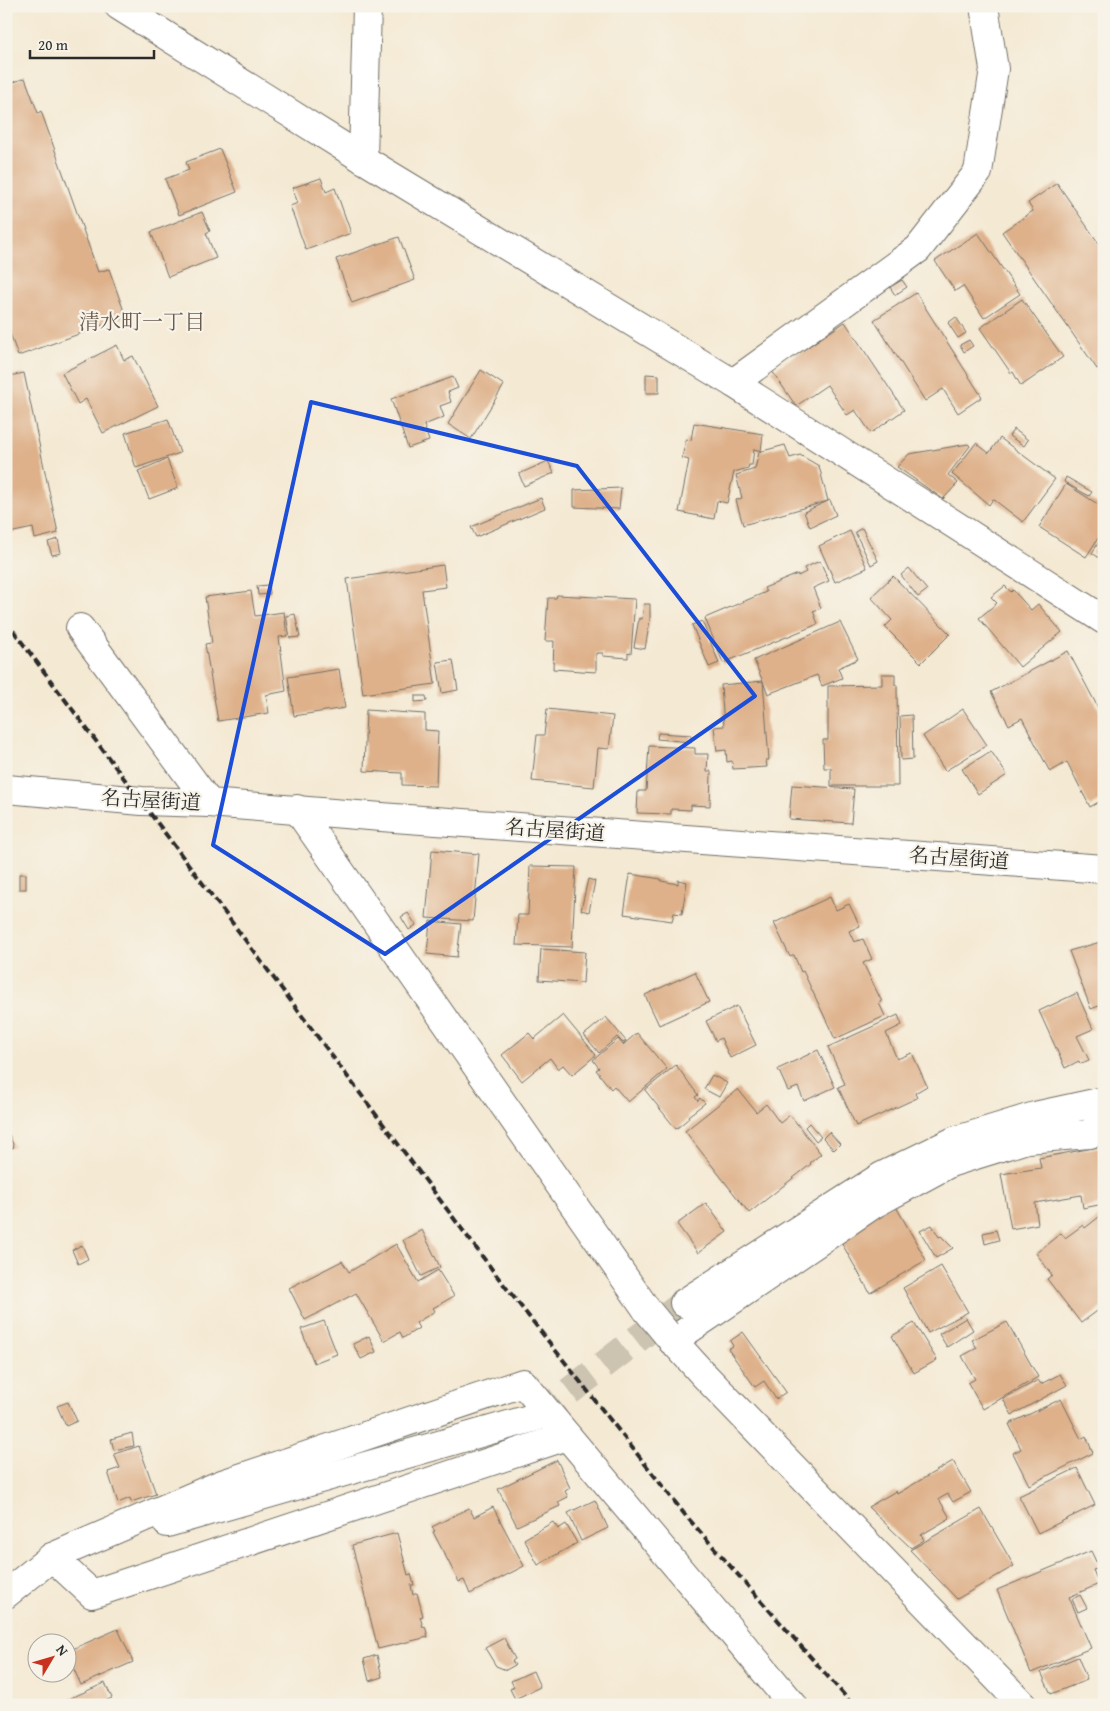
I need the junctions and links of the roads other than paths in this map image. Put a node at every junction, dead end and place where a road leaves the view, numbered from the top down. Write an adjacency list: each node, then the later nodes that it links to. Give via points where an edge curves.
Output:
1 (119, 6): 4 (street)
2 (367, 6): 4 (street)
3 (984, 6): 5 (street, via 994,69 978,172 918,249)
4 (363, 159): 5 (street)
5 (733, 382): 6 (street)
6 (1104, 620)
7 (80, 628): 9 (street)
8 (6, 790): 9 (street, 名古屋街道)
9 (210, 803): 10 (street, 名古屋街道)
10 (297, 810): 11 (street, 名古屋街道); 15 (street, bridge)
11 (1104, 869)
12 (1104, 1102): 14 (street, via 1035,1116 954,1141 882,1176)
13 (1104, 1118): 15 (street, via 1090,1134 1027,1139 950,1163 874,1204)
14 (684, 1303)
15 (669, 1337): 21 (street)
16 (536, 1417): 18 (street)
17 (566, 1436): 18 (street, via 92,1594); 18 (street, via 523,1383 219,1485); 20 (street)
18 (52, 1556): 19 (street)
19 (6, 1594)
20 (793, 1705)
21 (1023, 1705)

